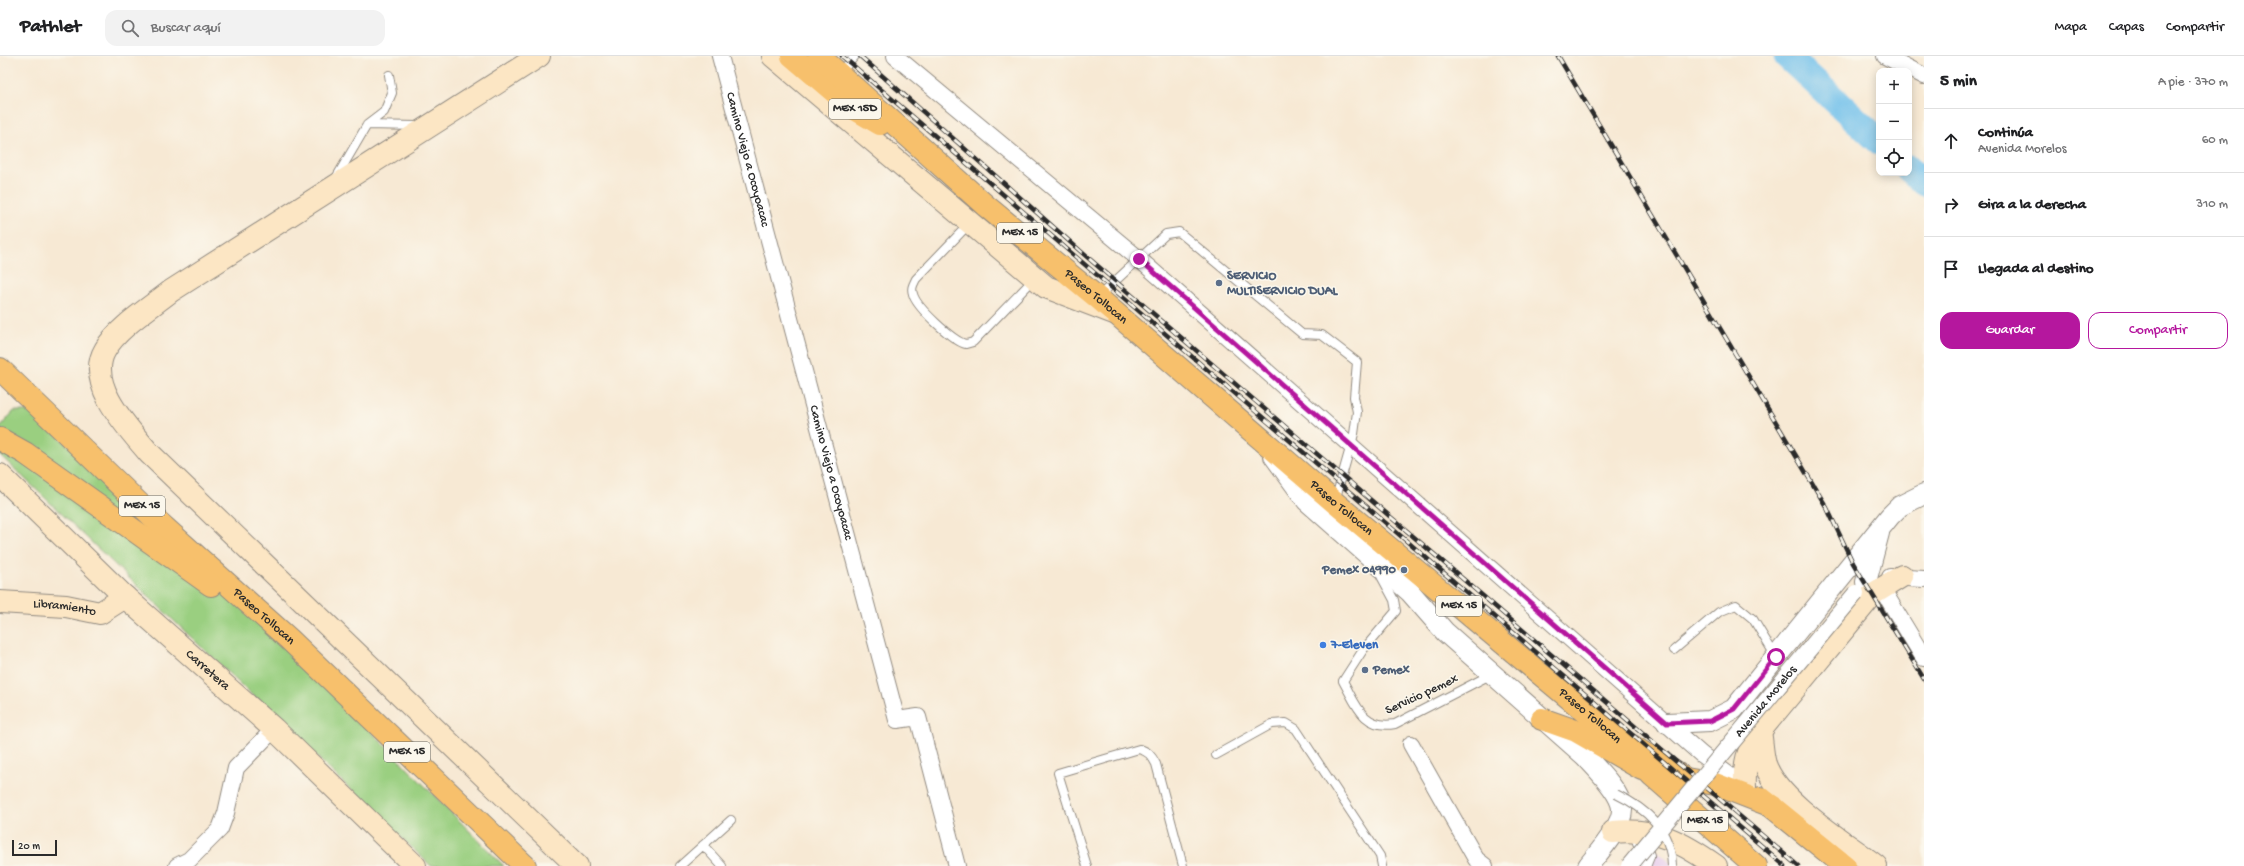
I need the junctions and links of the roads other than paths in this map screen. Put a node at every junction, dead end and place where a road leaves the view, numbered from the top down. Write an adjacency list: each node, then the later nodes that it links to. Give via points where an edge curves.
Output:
1 (539, 56): 13 (main road)
2 (720, 56): 63 (street, Camino Viejo a Ocoyoacac, via 897,720 918,717)
3 (773, 56): 16 (main road)
4 (792, 56): 14 (highway, MEX 15D, via 853,108)
5 (819, 56): 9 (highway, MEX 15)
6 (855, 56): 9 (lane)
7 (895, 56): 17 (street)
8 (1885, 56): 11 (street)
9 (840, 74): 14 (highway, MEX 15)
10 (389, 75): 12 (lane, via 392,93 387,106 384,112)
11 (1924, 76)
12 (367, 125): 13 (lane); 15 (lane)
13 (427, 126): 15 (main road)
14 (925, 152): 19 (highway, Paseo Tollocan / MEX 15)
15 (330, 189): 60 (main road, via 171,291 117,334 105,349 100,361 100,374 105,390 122,420 149,453)
16 (970, 223): 18 (main road); 18 (lane, via 916,279 912,287 913,296 920,306 954,339 966,344 973,342)
17 (1139, 259): 19 (lane); 24 (street); 24 (lane, via 1166,234 1179,232 1302,334 1322,335 1357,362 1354,397 1357,412)
18 (1035, 278): 20 (main road, via 1046,287)
19 (1098, 298): 20 (highway, Paseo Tollocan / MEX 15)
20 (1115, 314): 23 (highway, Paseo Tollocan / MEX 15)
21 (0, 369): 37 (highway, Paseo Tollocan / MEX 15, via 155,519)
22 (0, 439): 37 (highway, via 26,452)
23 (1262, 440): 28 (highway, Paseo Tollocan / MEX 15); 31 (street, via 1307,501)
24 (1350, 445): 28 (lane); 43 (street)
25 (0, 475): 35 (main road, Carretera)
26 (1924, 481): 29 (street)
27 (1924, 494): 29 (street, Avenida Morelos)
28 (1334, 502): 46 (highway, Paseo Tollocan / MEX 15)
29 (1900, 506): 30 (street, Avenida Morelos)
30 (1880, 529): 34 (street); 39 (street, Avenida Morelos)
31 (1365, 552): 41 (street, via 1410,592 1445,632); 41 (lane, Servicio pemex, via 1386,583 1396,611 1363,650 1343,681 1358,709 1369,721 1384,726 1395,724)
32 (1902, 576): 33 (street); 34 (main road)
33 (1924, 578)
34 (1868, 588): 40 (street); 45 (main road, via 1863,605); 69 (street, Avenida Morelos, bridge)
35 (125, 597): 36 (main road, Libramiento, via 100,613 66,606); 44 (main road, Carretera)
36 (0, 602)
37 (289, 639): 59 (highway, Paseo Tollocan / MEX 15)
38 (1674, 650): 39 (lane, via 1719,612 1736,605 1753,619)
39 (1776, 657): 43 (street, Avenida Morelos, via 1734,709 1710,721)
40 (1924, 658)
41 (1493, 674): 42 (street)
42 (1542, 719): 49 (highway, via 1576,731); 51 (street, via 1585,756)
43 (1667, 723): 50 (street, via 1702,755)
44 (274, 729): 57 (street, via 236,768 220,829 189,860); 58 (main road, Carretera)
45 (1760, 731): 50 (main road, via 1748,751 1744,767); 75 (main road, via 1766,764 1774,781 1788,798)
46 (1611, 733): 49 (highway, Paseo Tollocan / MEX 15); 52 (highway, via 1686,779 1715,784)
47 (1412, 744): 67 (street, via 1476,859)
48 (1216, 756): 66 (lane, via 1272,724 1286,723 1296,729 1380,856)
49 (1653, 776): 73 (highway, Paseo Tollocan / MEX 15)
50 (1745, 787): 52 (highway)
51 (1616, 794): 54 (street, via 1622,808); 55 (lane, bridge, via 1635,803 1654,819)
52 (1772, 806): 74 (highway)
53 (731, 820): 56 (lane)
54 (1620, 831): 55 (main road, via 1647,831); 68 (street); 70 (street, via 1640,839 1646,856)
55 (1666, 836): 71 (lane, bridge, via 1672,854); 72 (main road, via 1695,851)
56 (703, 845): 61 (lane); 62 (lane)
57 (177, 866)
58 (415, 866)
59 (525, 866)
60 (577, 866)
61 (680, 866)
62 (722, 866)
63 (957, 866)
64 (1087, 866): 65 (lane, via 1058,773 1139,749 1151,755 1156,764)
65 (1183, 866)
66 (1382, 866)
67 (1485, 866)
68 (1588, 866)
69 (1629, 866)
70 (1642, 866)
71 (1672, 866)
72 (1716, 866)
73 (1756, 866)
74 (1845, 866)
75 (1876, 866)

